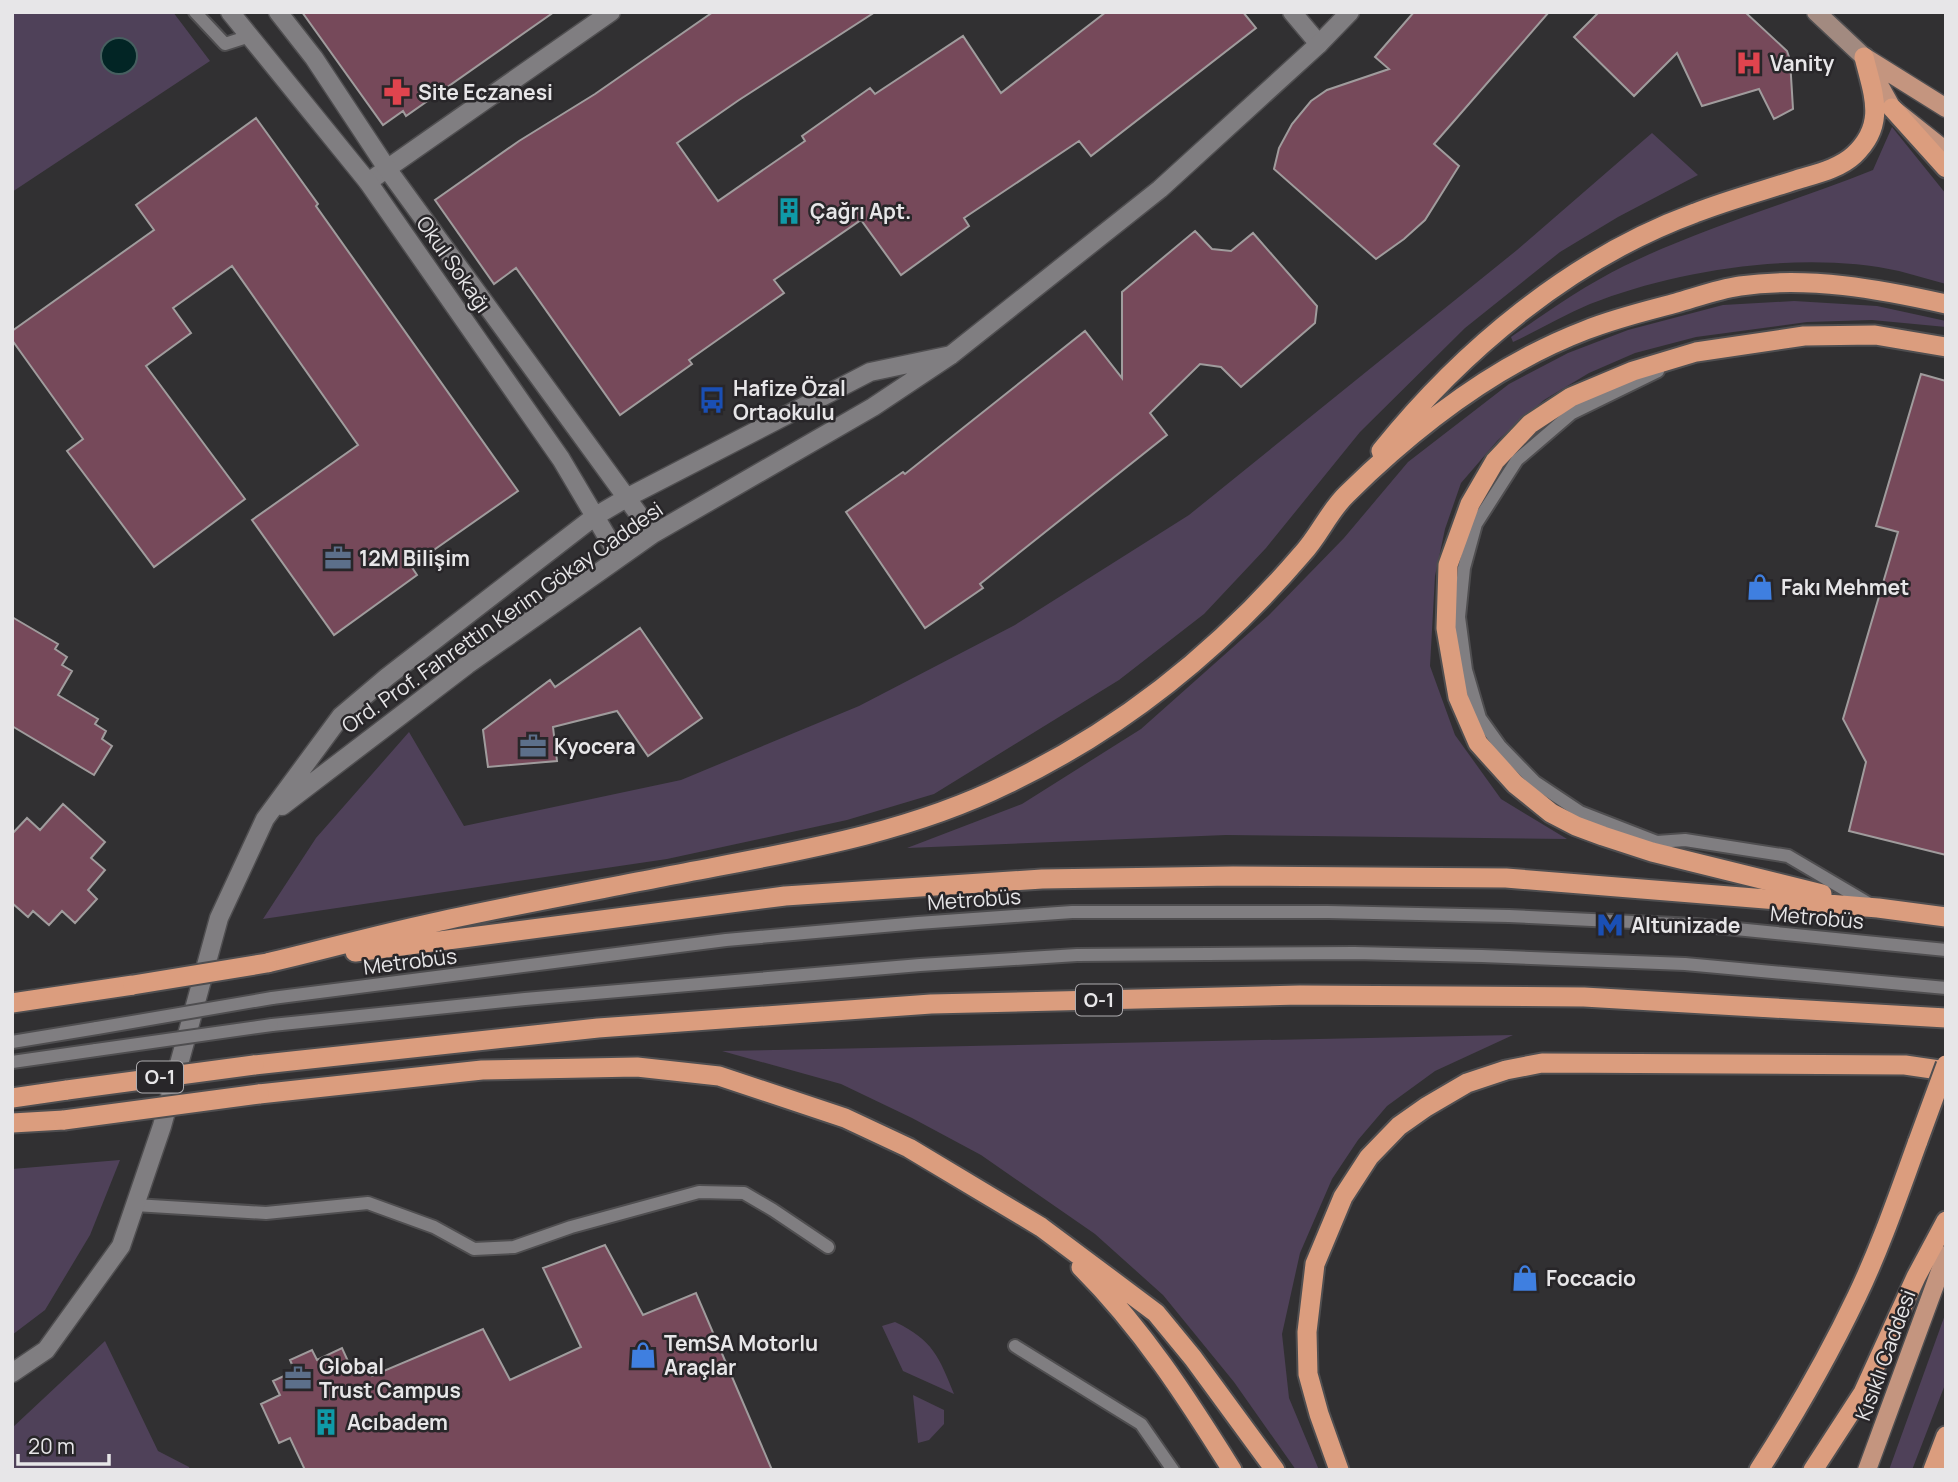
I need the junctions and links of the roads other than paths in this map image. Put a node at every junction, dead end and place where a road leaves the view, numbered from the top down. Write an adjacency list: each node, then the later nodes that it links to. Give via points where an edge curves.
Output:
1 (195, 12): 8 (lane, via 225,44)
2 (230, 12): 8 (street, Okul Sokağı)
3 (278, 12): 15 (street, via 314,58)
4 (611, 12): 15 (street)
5 (1292, 12): 9 (street)
6 (1350, 12): 9 (street, Ord. Prof. Fahrettin Kerim Gökay Caddesi)
7 (1816, 12): 10 (main road)
8 (250, 36): 16 (street, Okul Sokağı)
9 (1319, 44): 20 (street, Ord. Prof. Fahrettin Kerim Gökay Caddesi, via 1160,190)
10 (1864, 57): 11 (main road); 12 (main road); 22 (highway, via 1877,112 1868,137 1853,156 1828,170 1672,222 1628,242 1560,284 1446,378)
11 (1892, 108): 13 (main road); 14 (highway)
12 (1946, 108)
13 (1946, 151)
14 (1946, 168)
15 (387, 170): 16 (street); 21 (street)
16 (369, 182): 23 (street, Okul Sokağı, via 561,459)
17 (1946, 304): 22 (highway, via 1873,289 1739,286 1584,330 1489,379 1395,450)
18 (1946, 347): 19 (highway, via 1875,335 1804,336)
19 (1696, 352): 27 (lane, via 1572,413 1517,460 1476,524 1464,568 1459,617 1466,670 1480,718 1535,782 1580,812 1657,842 1685,839 1787,856); 27 (highway, via 1571,397 1530,424 1495,461 1470,504 1448,565 1446,628 1458,697 1478,743 1515,784 1576,826 1652,852)
20 (951, 355): 21 (street, Ord. Prof. Fahrettin Kerim Gökay Caddesi, via 870,372); 24 (street, Ord. Prof. Fahrettin Kerim Gökay Caddesi, via 873,407)
21 (628, 497): 23 (street, Ord. Prof. Fahrettin Kerim Gökay Caddesi); 24 (street)
22 (1343, 498): 30 (highway, via 1305,552 1200,658 1138,709 995,790 887,830 429,923)
23 (594, 517): 25 (street, Okul Sokağı); 26 (street, Ord. Prof. Fahrettin Kerim Gökay Caddesi, via 341,716)
24 (653, 534): 25 (street, Ord. Prof. Fahrettin Kerim Gökay Caddesi)
25 (619, 557): 26 (street, Ord. Prof. Fahrettin Kerim Gökay Caddesi, via 467,665)
26 (265, 819): 40 (street, Ord. Prof. Fahrettin Kerim Gökay Caddesi, via 219,918 162,1126)
27 (1878, 908): 28 (highway); 30 (highway, via 1506,878 1042,879 785,896)
28 (1946, 917)
29 (1946, 950): 34 (lane, Metrobüs, bridge, via 1696,925 1509,916 1072,912 726,940 272,998)
30 (267, 963): 32 (highway, bridge)
31 (1946, 988): 35 (lane, bridge, via 1685,964 1482,956 1077,955 525,999 272,1025)
32 (12, 1003)
33 (1946, 1018): 38 (highway, O-1, bridge, via 1584,997 1300,995 931,1004 598,1028 254,1065)
34 (12, 1042)
35 (12, 1062)
36 (1946, 1065): 52 (highway, bridge, via 1858,1295 1799,1408)
37 (1946, 1071): 48 (highway, via 1905,1065 1542,1063 1467,1083 1426,1107 1399,1126 1369,1157 1343,1197 1315,1264 1307,1332 1308,1374)
38 (12, 1098)
39 (12, 1123): 42 (highway, bridge, via 482,1070 637,1067 719,1076 845,1118 909,1148)
40 (135, 1205): 43 (lane, via 267,1213 368,1203 434,1227 474,1249 513,1247 699,1192 744,1193); 46 (street, Ord. Prof. Fahrettin Kerim Gökay Caddesi, via 121,1246 46,1350)
41 (1946, 1221): 53 (highway, via 1863,1393)
42 (1041, 1227): 50 (highway, via 1142,1334); 51 (highway, via 1156,1312)
43 (828, 1247)
44 (1946, 1255): 54 (main road, Kısıklı Caddesi)
45 (1015, 1346): 49 (lane, via 1141,1424)
46 (12, 1373)
47 (1946, 1436): 55 (highway)
48 (1340, 1465)
49 (1173, 1470)
50 (1233, 1470)
51 (1275, 1470)
52 (1759, 1470)
53 (1813, 1470)
54 (1867, 1470)
55 (1933, 1470)

